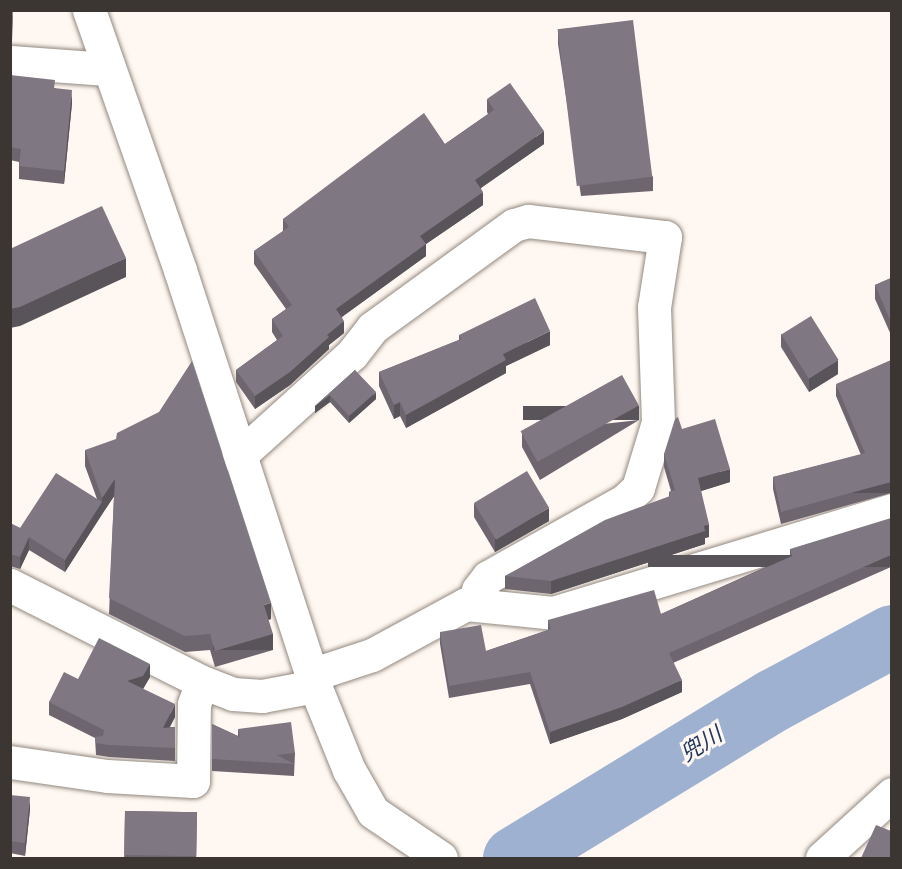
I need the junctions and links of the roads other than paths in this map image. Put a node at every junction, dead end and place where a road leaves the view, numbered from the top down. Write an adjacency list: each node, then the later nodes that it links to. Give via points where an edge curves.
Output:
1 (89, 10): 3 (street)
2 (10, 62): 3 (street)
3 (108, 69): 4 (street, via 180,270)
4 (238, 457): 7 (street, via 352,354 372,328 514,225 528,221 665,237 654,307 658,422 638,488 624,501 488,577 478,590); 8 (street)
5 (891, 510): 7 (street, via 553,613)
6 (10, 585): 9 (street)
7 (476, 603): 8 (street, via 466,604 372,655)
8 (313, 680): 9 (street, via 262,696 233,694); 12 (street, via 360,791 373,812 394,830)
9 (202, 682): 10 (street, via 194,704 193,782 107,776)
10 (10, 762)
11 (891, 794): 13 (street)
12 (441, 858)
13 (822, 858)

